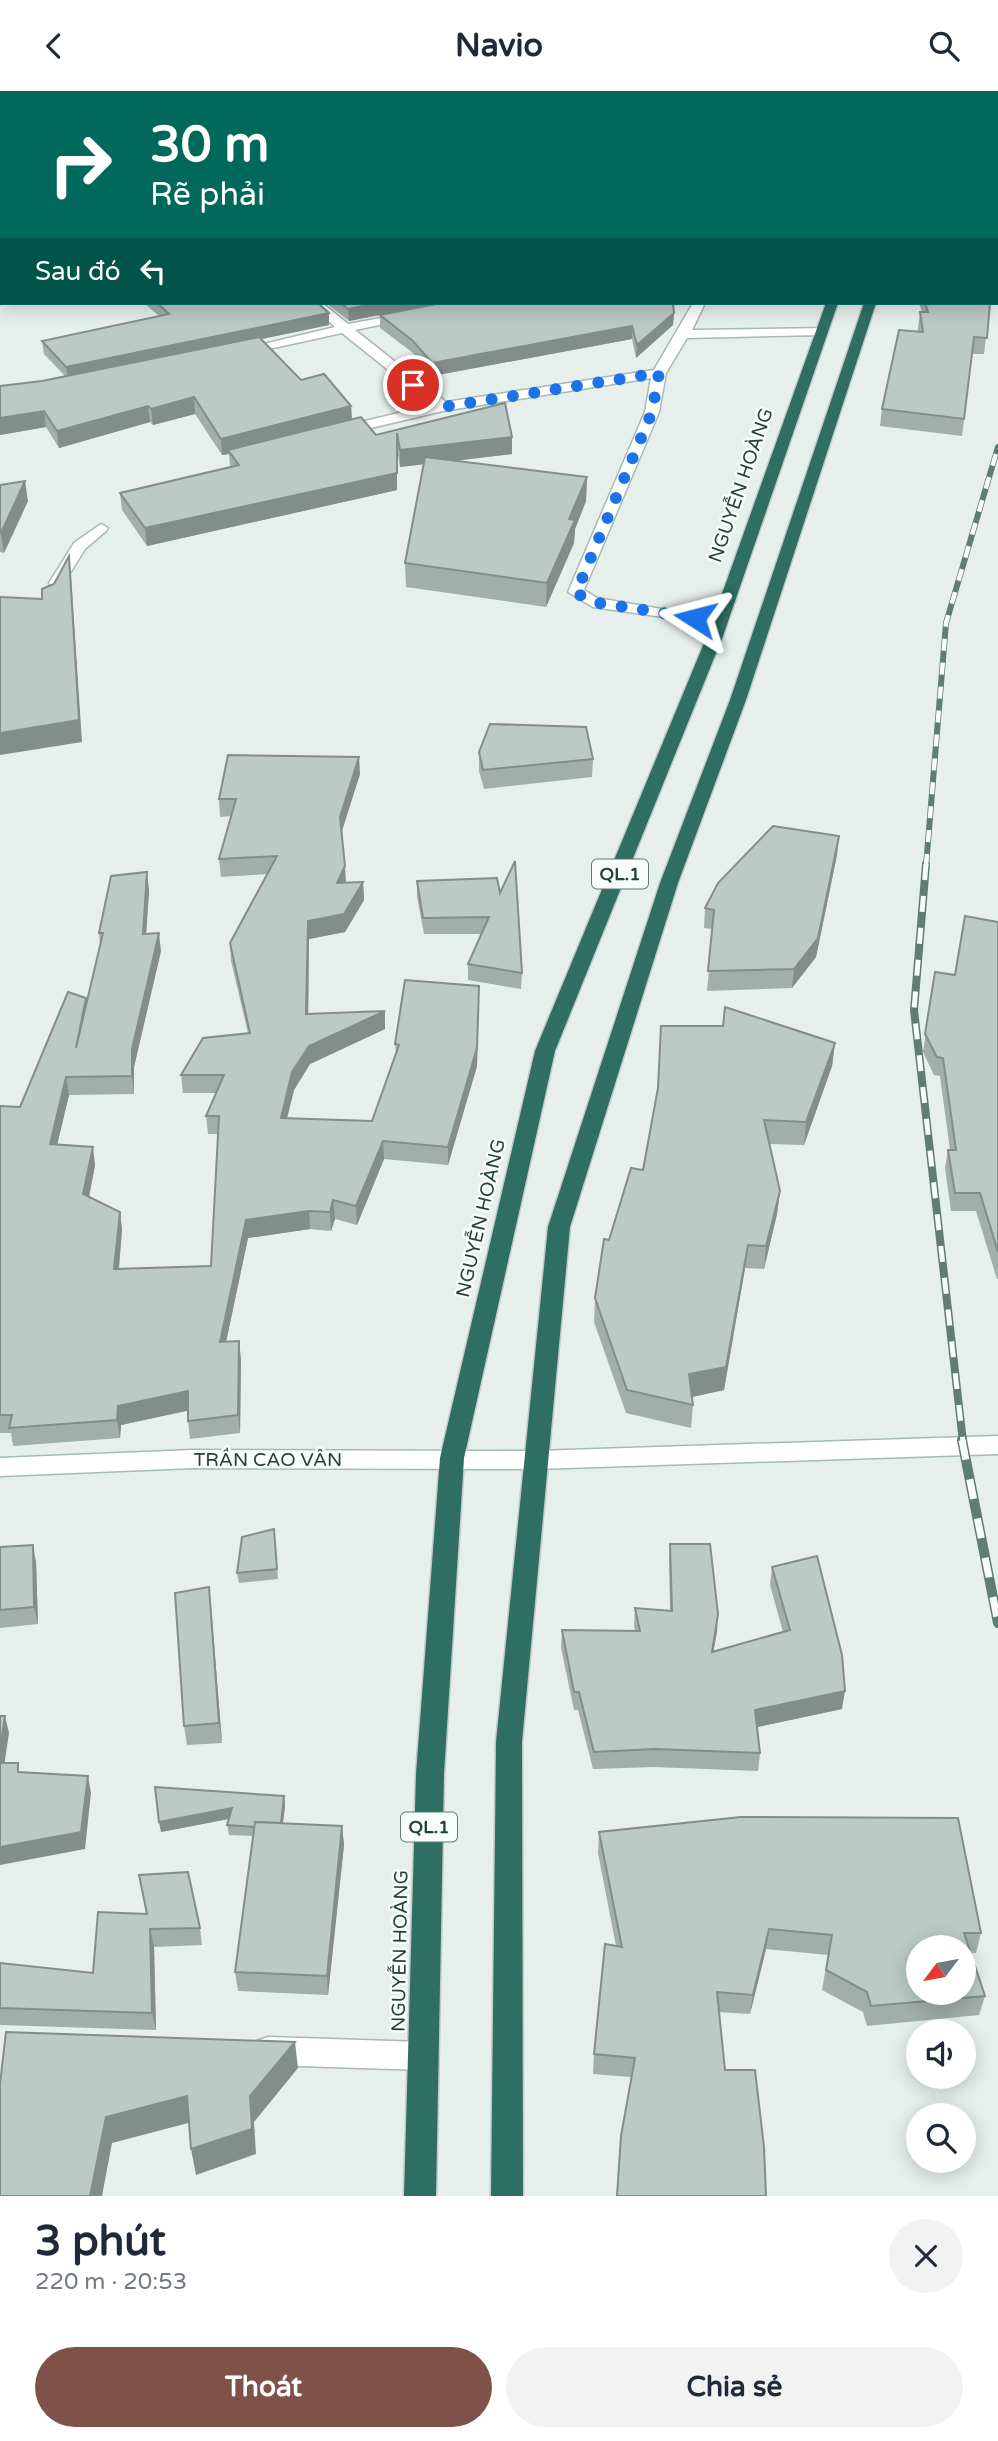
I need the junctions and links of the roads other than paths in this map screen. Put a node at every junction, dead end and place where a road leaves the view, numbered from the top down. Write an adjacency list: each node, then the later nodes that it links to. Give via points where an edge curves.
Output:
1 (317, 305): 6 (street)
2 (698, 305): 8 (street)
3 (831, 305): 7 (highway, NGUYỄN HOÀNG / QL.1)
4 (869, 305): 18 (highway, QL.1, via 738,700 669,883 559,1227)
5 (419, 313): 6 (street)
6 (345, 329): 9 (street); 11 (street)
7 (822, 331): 8 (street); 15 (highway, NGUYỄN HOÀNG / QL.1)
8 (684, 334): 10 (street)
9 (223, 355)
10 (659, 373): 11 (street); 15 (street, via 652,412 576,593 593,602)
11 (443, 407): 12 (street)
12 (324, 435)
13 (101, 528): 14 (street, via 70,558)
14 (49, 600)
15 (720, 623): 17 (highway, NGUYỄN HOÀNG / QL.1, via 545,1051)
16 (998, 1445): 18 (street, TRẦN CAO VÂN)
17 (452, 1458): 18 (street, TRẦN CAO VÂN); 19 (street, TRẦN CAO VÂN, via 193,1459); 21 (highway, NGUYỄN HOÀNG / QL.1, via 430,1774)
18 (536, 1460): 23 (highway, QL.1, via 509,1742)
19 (0, 1467)
20 (245, 2050): 21 (street)
21 (423, 2056): 22 (highway, NGUYỄN HOÀNG / QL.1)
22 (420, 2196)
23 (507, 2196)

